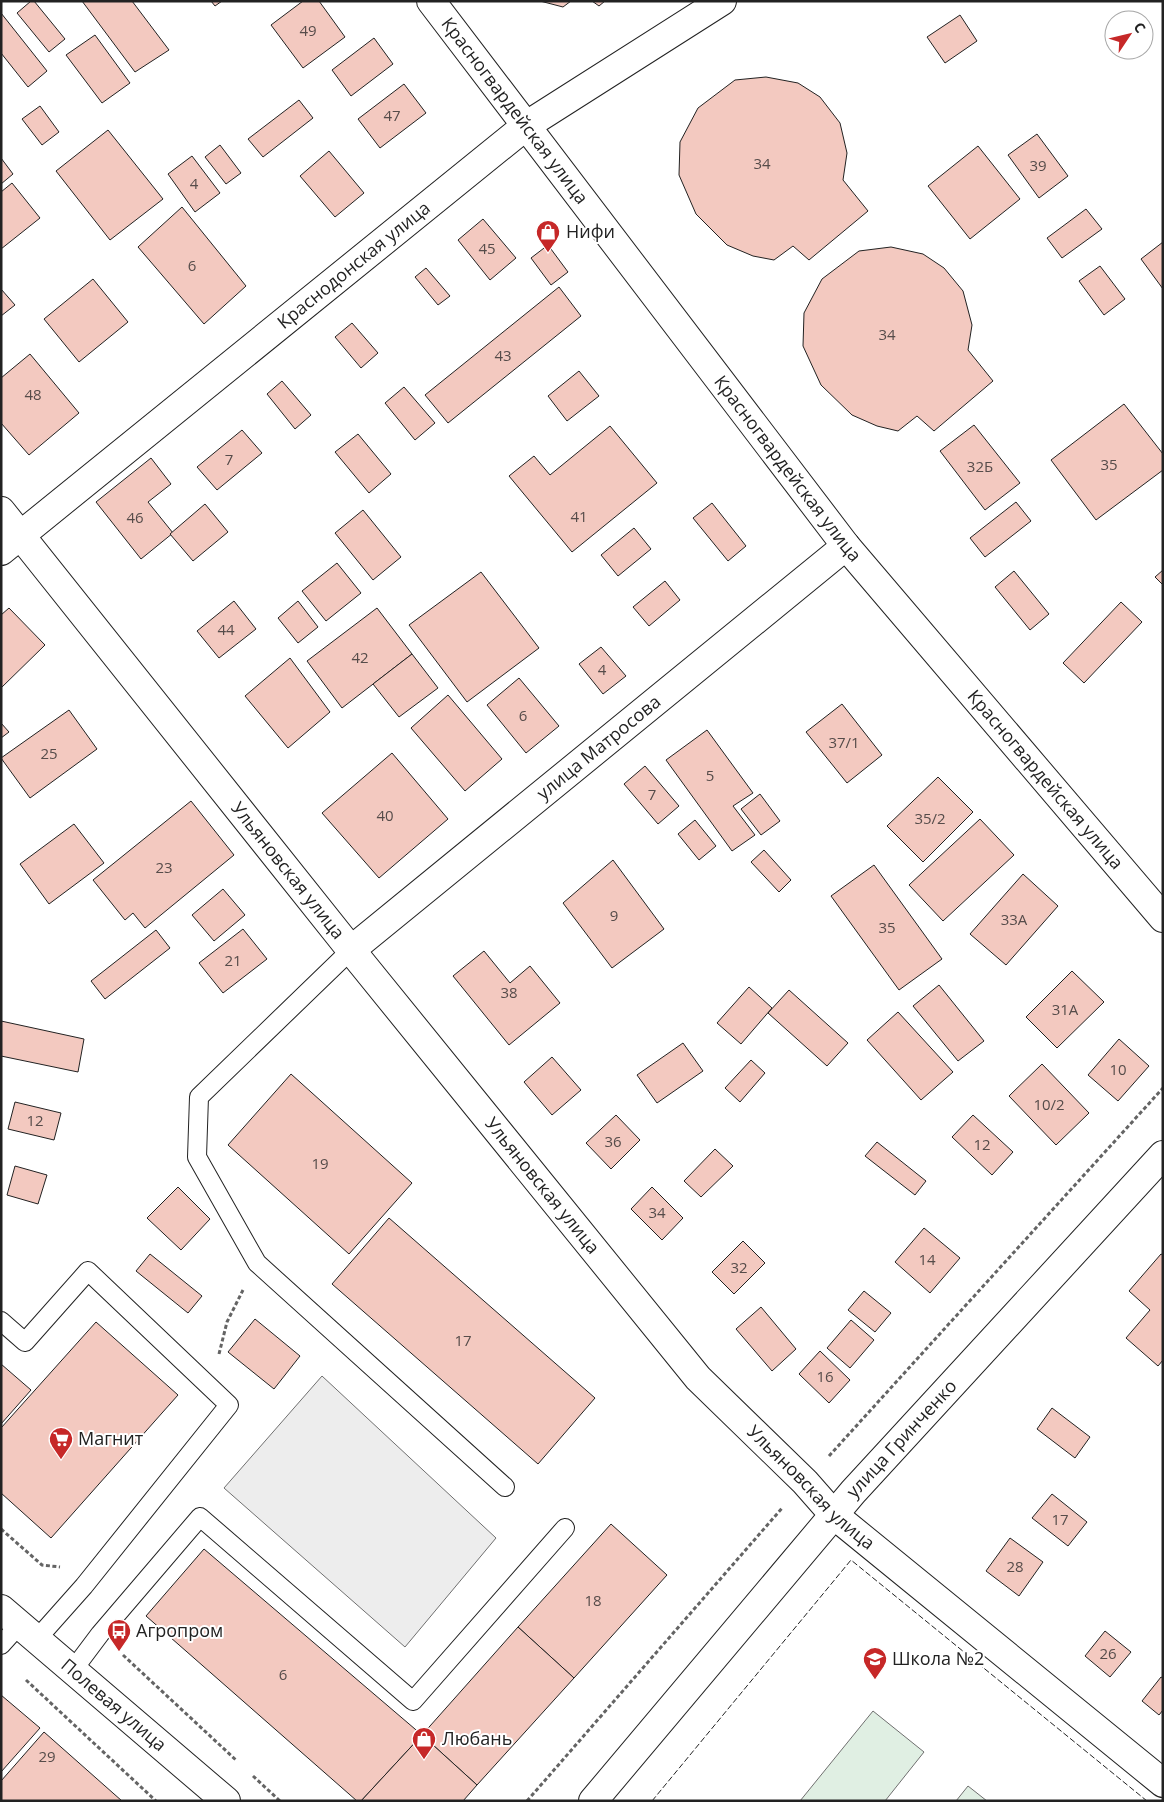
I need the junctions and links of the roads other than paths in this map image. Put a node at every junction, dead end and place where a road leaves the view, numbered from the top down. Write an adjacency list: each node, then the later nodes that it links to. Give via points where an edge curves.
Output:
1 (431, 1): 3 (street, Красногвардейская улица)
2 (722, 1): 3 (street, Краснодонская улица)
3 (527, 125): 5 (street, Краснодонская улица); 6 (street, Красногвардейская улица)
4 (1, 511): 5 (street, Ульяновская улица)
5 (11, 543): 8 (street, Ульяновская улица)
6 (846, 546): 7 (street, Красногвардейская улица); 8 (street, улица Матросова)
7 (1163, 918)
8 (351, 950): 11 (lane, via 199,1097 197,1157 257,1263); 12 (street, Ульяновская улица, via 698,1378 805,1482)
9 (1163, 1156): 12 (street, улица Гринченко)
10 (1, 1321): 14 (lane, via 25,1342 88,1271 229,1405 84,1586)
11 (505, 1487)
12 (834, 1515): 17 (street, Ульяновская улица); 19 (street, улица Гринченко)
13 (565, 1528): 16 (lane, via 413,1701 200,1517)
14 (19, 1624): 15 (lane); 16 (street, Полевая улица)
15 (1, 1645)
16 (73, 1670): 18 (street, Полевая улица)
17 (1163, 1783)
18 (226, 1801)
19 (593, 1801)

